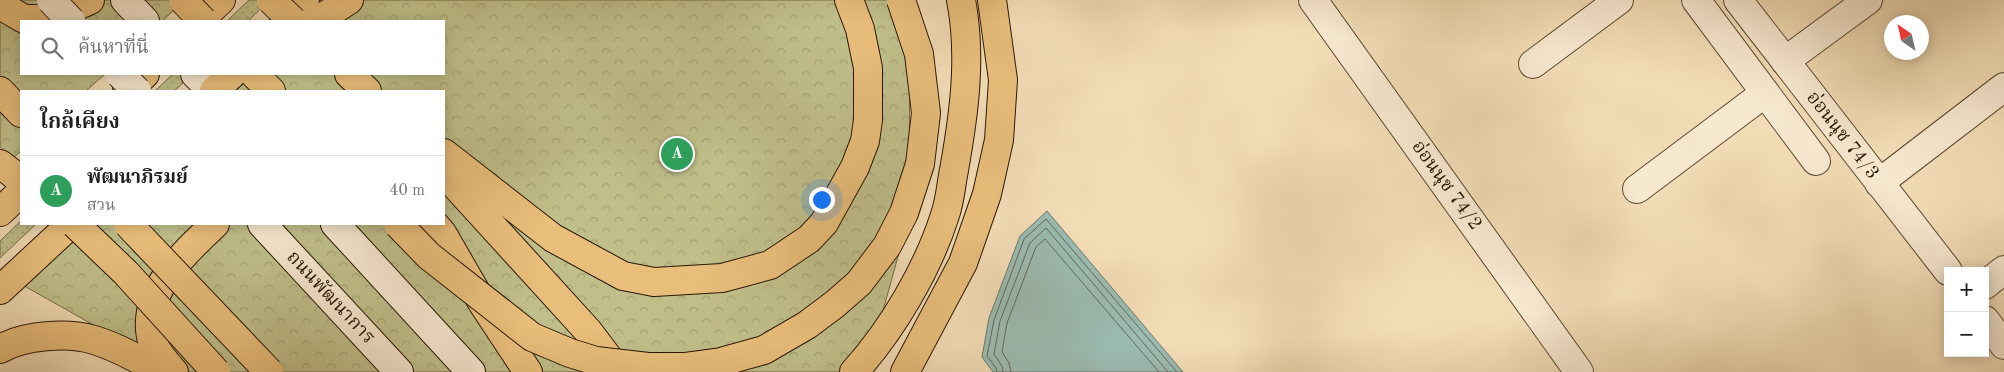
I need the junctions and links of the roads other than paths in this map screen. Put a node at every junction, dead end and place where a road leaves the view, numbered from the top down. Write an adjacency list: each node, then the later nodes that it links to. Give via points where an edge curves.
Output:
1 (51, 0): 19 (street, bridge)
2 (90, 0): 18 (main road, via 48,18 24,18)
3 (125, 0): 20 (street)
4 (183, 0): 22 (main road, bridge)
5 (221, 0): 21 (main road)
6 (271, 0): 24 (main road, bridge)
7 (305, 0): 23 (main road)
8 (349, 0): 25 (main road)
9 (849, 0): 42 (main road, via 860,29 868,68 865,141 855,168 824,223 809,239 770,265 722,278 654,282 623,276 552,238)
10 (901, 0): 57 (main road, bridge, via 919,54 926,113 920,164 904,213 887,246 859,283 807,325 764,350 684,368 648,368 596,361 570,353 532,337 429,256)
11 (962, 0): 74 (main road, via 966,90 946,214 920,278 872,352)
12 (992, 0): 75 (main road, via 1003,80 999,140 987,194 963,263)
13 (1312, 0): 76 (street, อ่อนนุช 74/2)
14 (1618, 0): 27 (street)
15 (1696, 0): 40 (street)
16 (1738, 0): 26 (street, อ่อนนุช 74/3)
17 (1868, 0): 26 (street)
18 (0, 5)
19 (70, 20)
20 (144, 20)
21 (200, 20)
22 (203, 20)
23 (285, 20)
24 (292, 20)
25 (319, 20)
26 (1785, 62): 47 (street, อ่อนนุช 74/3)
27 (1533, 64)
28 (121, 75): 36 (street, bridge)
29 (144, 75): 35 (main road)
30 (198, 75): 33 (street)
31 (255, 75): 37 (main road)
32 (350, 75): 38 (main road)
33 (224, 83)
34 (2004, 87): 47 (street)
35 (128, 90)
36 (136, 90)
37 (270, 90)
38 (366, 90)
39 (0, 91): 41 (main road)
40 (1765, 93): 43 (street); 48 (street)
41 (20, 112)
42 (445, 154)
43 (1816, 161)
44 (0, 164): 46 (main road)
45 (445, 174): 73 (main road, via 588,330)
46 (20, 179)
47 (1879, 183): 59 (street, อ่อนนุช 74/3)
48 (1637, 189)
49 (20, 193): 50 (main road)
50 (0, 212)
51 (71, 225): 62 (main road)
52 (77, 225): 68 (main road, bridge, via 126,273)
53 (129, 225): 69 (main road, bridge)
54 (214, 225): 67 (main road, via 161,284 151,307 151,337 161,357)
55 (263, 225): 70 (street, ถนนพัฒนาการ)
56 (336, 225): 71 (street)
57 (399, 225)
58 (435, 225): 72 (main road)
59 (1945, 267)
60 (2004, 270): 61 (street)
61 (1989, 282)
62 (0, 290)
63 (1989, 325): 64 (street)
64 (2004, 345)
65 (0, 349): 66 (main road, via 35,337 93,339 130,354)
66 (160, 372)
67 (174, 372)
68 (216, 372)
69 (269, 372)
70 (399, 372)
71 (471, 372)
72 (528, 372)
73 (620, 372)
74 (854, 372)
75 (905, 372)
76 (1579, 372)

